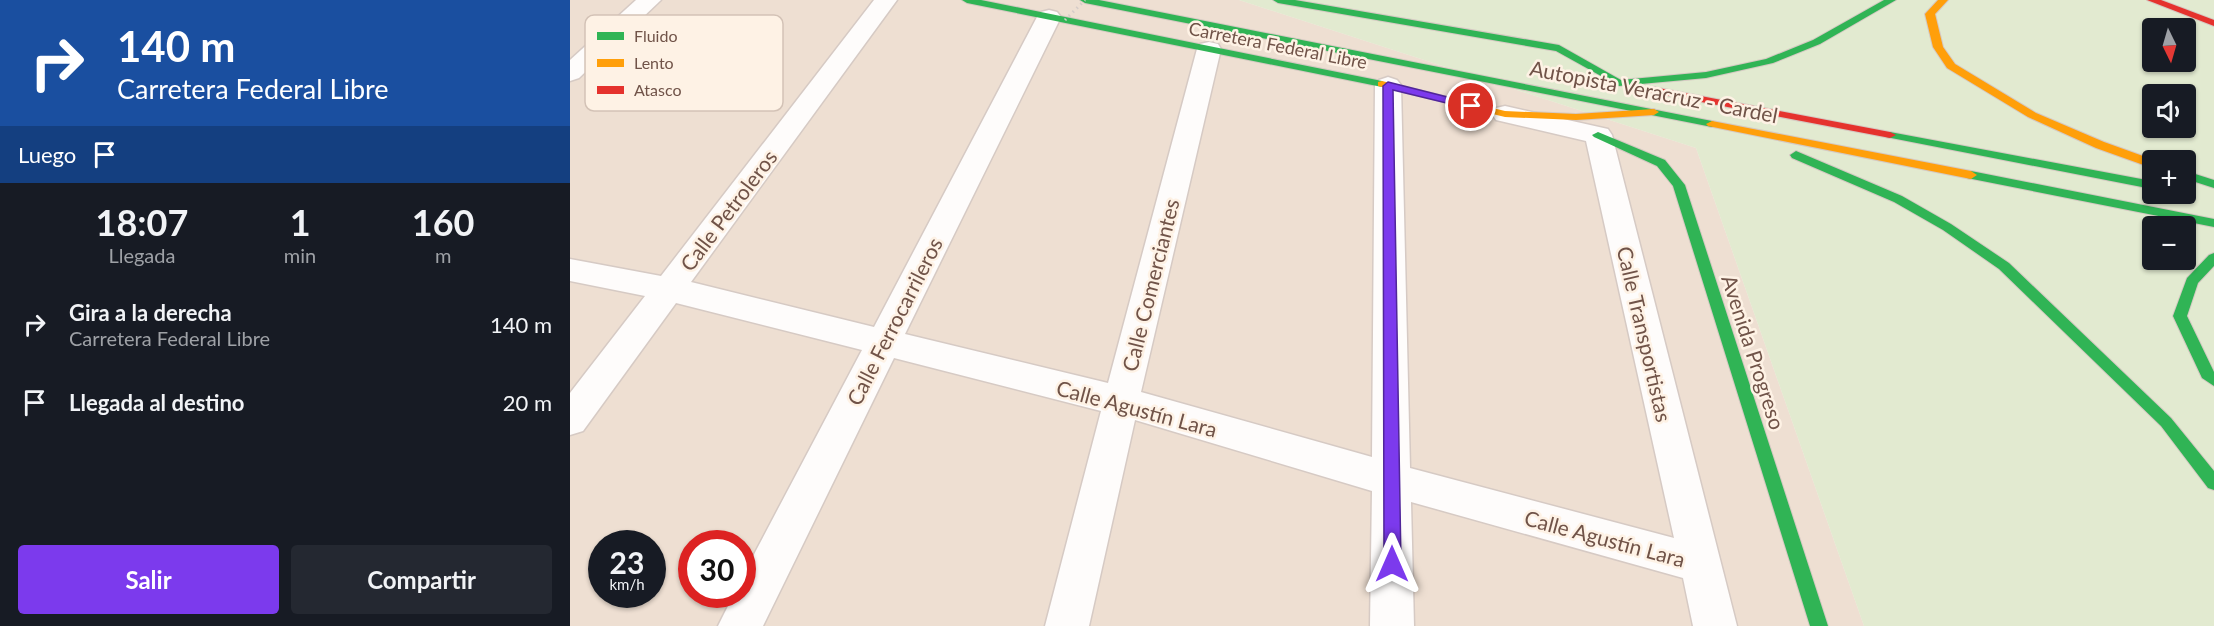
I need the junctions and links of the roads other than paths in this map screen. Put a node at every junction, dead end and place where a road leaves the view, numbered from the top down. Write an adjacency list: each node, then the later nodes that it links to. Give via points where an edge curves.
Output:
1 (650, 0): 9 (street)
2 (886, 0): 29 (street, Calle Petroleros)
3 (967, 0): 10 (main road, Carretera Federal Libre)
4 (1085, 0): 18 (main road, Autopista Veracruz - Cardel)
5 (1278, 0): 16 (main road, via 1559,48)
6 (1891, 0): 16 (main road, via 1791,54 1685,80)
7 (1943, 0): 22 (main road, via 1930,14 1938,47 1951,66 2031,115)
8 (2152, 0): 11 (main road)
9 (634, 15)
10 (1057, 19): 12 (main road, Carretera Federal Libre); 30 (street, Calle Ferrocarrileros)
11 (2214, 23)
12 (1209, 49): 17 (main road, Carretera Federal Libre); 32 (street, Calle Comerciantes)
13 (585, 60): 14 (street)
14 (570, 74)
15 (1572, 74): 16 (main road, Autopista Veracruz - Cardel)
16 (1619, 83): 24 (main road, Autopista Veracruz - Cardel)
17 (1388, 86): 19 (main road, Carretera Federal Libre); 34 (street)
18 (1654, 112): 19 (main road, Carretera Federal Libre, via 1567,117); 20 (main road, Autopista Veracruz - Cardel)
19 (1505, 114): 21 (street)
20 (1674, 117): 26 (main road, Autopista Veracruz - Cardel); 35 (main road, via 1797,156 1898,199 1947,227 2004,266 2051,309 2166,422)
21 (1598, 135): 36 (street, Calle Transportistas); 41 (main road, Avenida Progreso, via 1661,163 1679,184)
22 (2142, 160)
23 (2196, 178): 25 (main road)
24 (2142, 183)
25 (2214, 184)
26 (2214, 223)
27 (2214, 258): 31 (main road, via 2192,281 2180,316 2207,374)
28 (570, 270): 29 (street, Calle Agustín Lara)
29 (669, 289): 30 (street, Calle Agustín Lara); 33 (street, Calle Petroleros)
30 (883, 343): 32 (street, Calle Agustín Lara); 37 (street, Calle Ferrocarrileros)
31 (2214, 380)
32 (1120, 401): 34 (street, Calle Agustín Lara); 38 (street, Calle Comerciantes)
33 (570, 420)
34 (1392, 480): 36 (street, Calle Agustín Lara); 39 (street)
35 (2214, 483)
36 (1700, 564): 40 (street, Calle Transportistas)
37 (740, 626)
38 (1067, 626)
39 (1392, 626)
40 (1715, 626)
41 (1819, 626)

